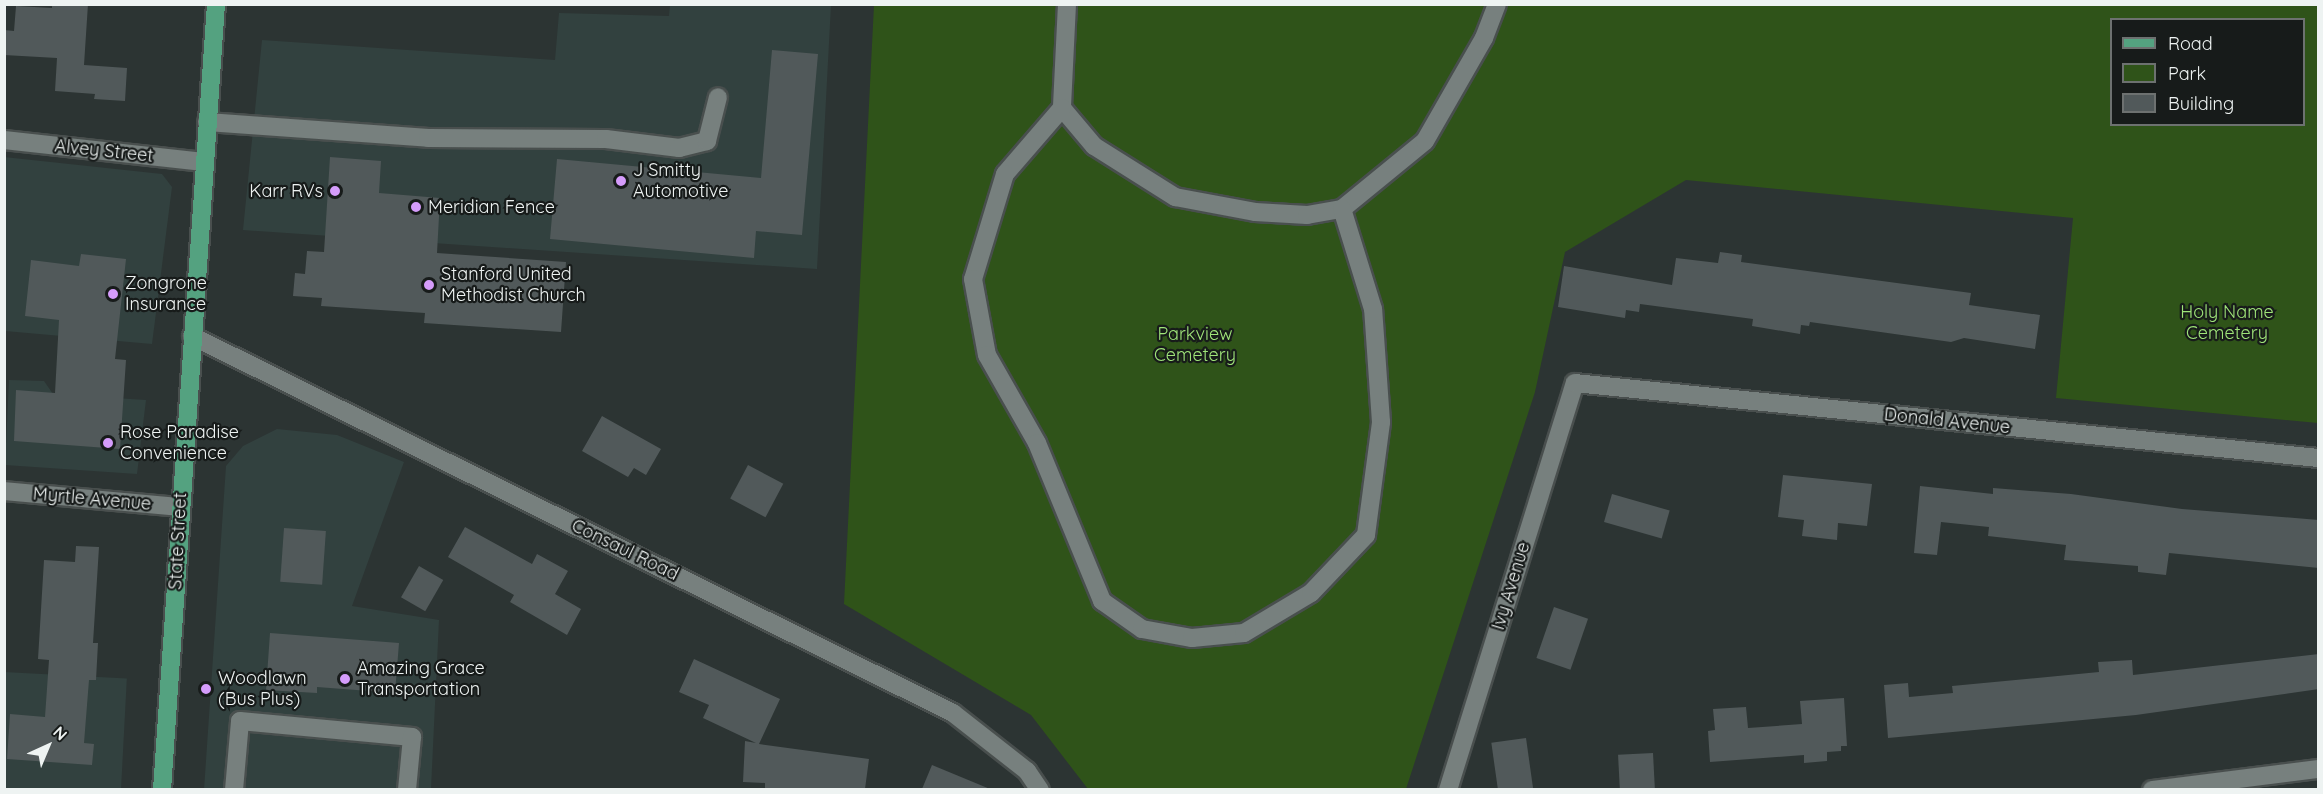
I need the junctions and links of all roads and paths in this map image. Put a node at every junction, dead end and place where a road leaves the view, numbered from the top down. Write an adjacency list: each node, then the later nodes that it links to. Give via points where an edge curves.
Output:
1 (216, 4): 6 (main road, State Street)
2 (1067, 4): 5 (street)
3 (1497, 4): 9 (street, via 1484,38 1425,141)
4 (718, 97): 6 (street, via 708,141 679,148 606,139 428,138)
5 (1062, 108): 9 (street, via 1094,146 1175,197 1297,215); 9 (street, via 1005,174 973,279 987,355 1037,443 1102,602 1142,630 1191,638 1244,633 1311,593 1366,535 1381,422 1373,309)
6 (207, 122): 8 (main road, State Street)
7 (4, 140): 8 (street, Alvey Street)
8 (204, 162): 10 (main road, State Street)
9 (1342, 208)
10 (192, 336): 14 (main road, State Street); 19 (street, Consaul Road, via 953,713 1027,771)
11 (1575, 383): 12 (street, Donald Avenue); 20 (street, Ivy Avenue)
12 (2319, 458)
13 (4, 490): 14 (street, Myrtle Avenue)
14 (180, 507): 16 (main road, State Street)
15 (2319, 769): 21 (street)
16 (165, 789)
17 (234, 789): 18 (street, via 240,721 412,737)
18 (407, 789)
19 (1040, 789)
20 (1448, 789)
21 (2152, 789)

